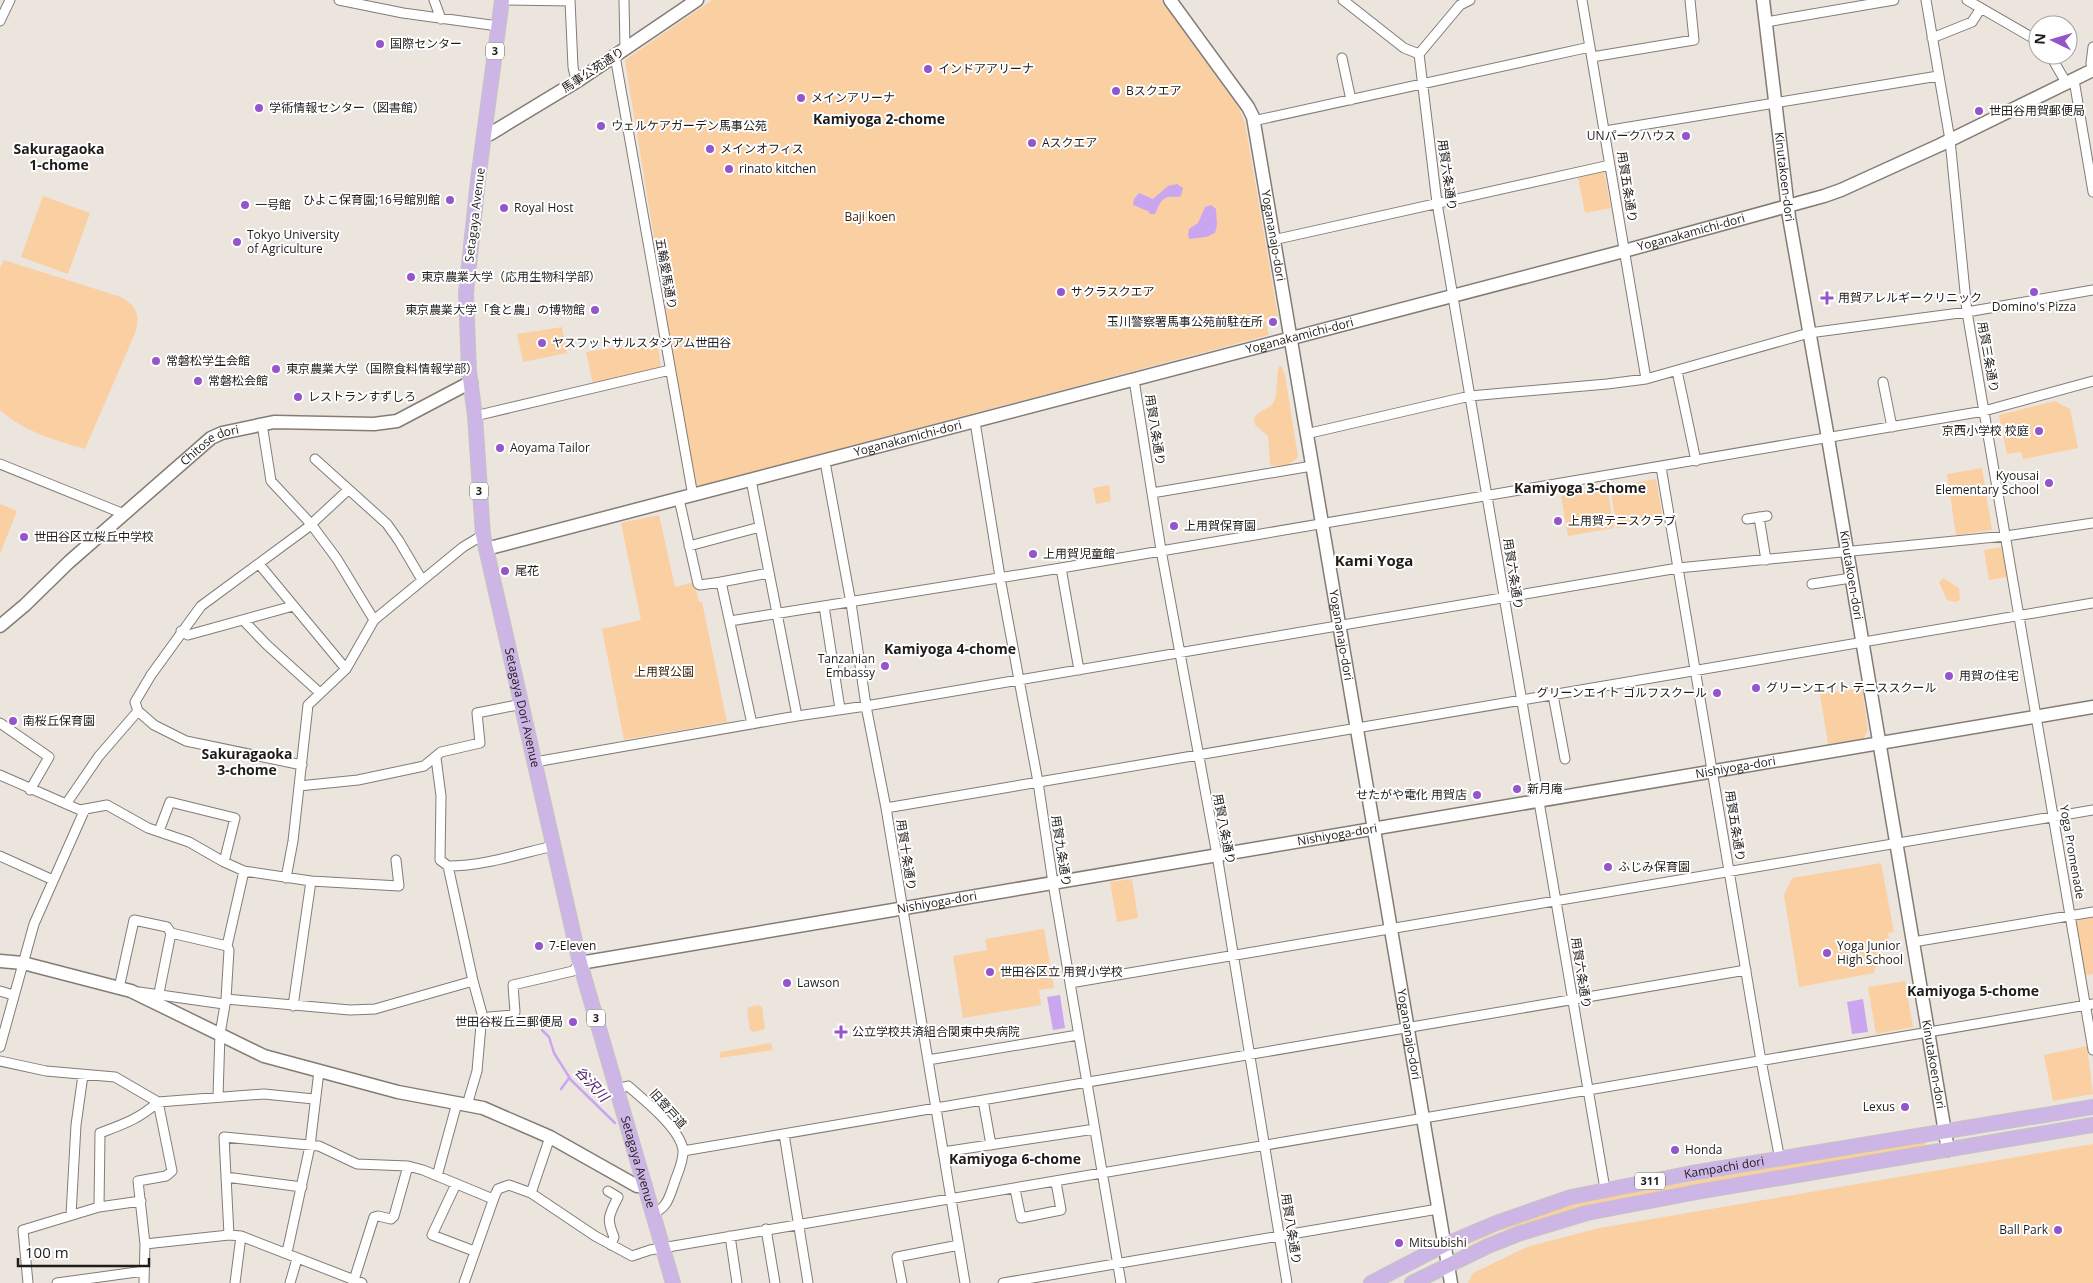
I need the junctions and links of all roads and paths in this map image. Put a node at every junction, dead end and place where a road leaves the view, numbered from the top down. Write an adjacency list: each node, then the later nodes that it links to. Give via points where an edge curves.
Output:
1 (10, 0): 20 (street)
2 (339, 0): 21 (street)
3 (434, 0): 21 (street)
4 (502, 0): 23 (main road, Setagaya Avenue / 3)
5 (507, 0): 17 (street)
6 (624, 0): 28 (street, 五輪愛馬通り)
7 (697, 0): 18 (street, 馬事公苑通り)
8 (1170, 0): 39 (street, Yogananajo-dori, via 1248,107)
9 (1343, 0): 29 (street, via 1404,48)
10 (1470, 0): 29 (street, via 1460,5)
11 (1582, 0): 27 (street, 用賀五条通り)
12 (1690, 0): 27 (street, via 1694,40)
13 (1763, 0): 22 (street, Kinutakoen-dori)
14 (1894, 0): 22 (street)
15 (1926, 0): 25 (street, 用賀三条通り)
16 (1967, 0): 19 (street)
17 (570, 1): 34 (street, via 573,67)
18 (685, 4): 28 (street, 馬事公苑通り)
19 (1981, 8): 24 (street); 25 (street, via 1972,22)
20 (1, 15)
21 (441, 19): 23 (street)
22 (1766, 22): 38 (street, Kinutakoen-dori)
23 (498, 26): 41 (main road, Setagaya Avenue / 3)
24 (2028, 34)
25 (1932, 38): 33 (street, 用賀三条通り)
26 (2093, 46): 32 (street)
27 (1591, 52): 36 (street); 40 (street, 用賀五条通り)
28 (620, 53): 34 (street, 馬事公苑通り); 54 (street, 五輪愛馬通り)
29 (1419, 54): 36 (street, 用賀六条通り)
30 (1342, 58): 37 (street)
31 (2057, 65): 35 (street)
32 (2093, 70): 35 (street, Yoganakamichi-dori)
33 (1938, 76): 38 (street); 42 (street, 用賀三条通り)
34 (579, 80): 41 (street, 馬事公苑通り, via 490,134)
35 (2070, 82): 42 (street, Yoganakamichi-dori); 44 (street)
36 (1422, 85): 37 (street); 45 (street, 用賀六条通り)
37 (1351, 100): 39 (street)
38 (1775, 103): 40 (street); 46 (street, Kinutakoen-dori)
39 (1254, 122): 47 (street, Yogananajo-dori)
40 (1605, 131): 43 (street, 用賀五条通り)
41 (485, 133): 59 (main road, Setagaya Avenue / 3, via 466,293)
42 (1950, 140): 46 (street, Yoganakamichi-dori, via 1842,190); 51 (street, 用賀三条通り)
43 (1610, 165): 45 (street); 48 (street, 用賀五条通り)
44 (2093, 192)
45 (1438, 203): 47 (street); 50 (street, 用賀六条通り)
46 (1788, 206): 48 (street, Yoganakamichi-dori); 52 (street, Kinutakoen-dori)
47 (1273, 240): 53 (street, Yogananajo-dori)
48 (1624, 251): 50 (street, Yoganakamichi-dori); 56 (street, 用賀五条通り)
49 (2093, 290): 51 (street)
50 (1454, 295): 53 (street, Yoganakamichi-dori); 61 (street, 用賀六条通り)
51 (1967, 312): 52 (street); 62 (street, 用賀三条通り)
52 (1809, 333): 55 (street); 68 (street, Kinutakoen-dori)
53 (1290, 338): 57 (street, Yoganakamichi-dori); 67 (street, Yogananajo-dori)
54 (670, 370): 63 (street); 79 (street, 五輪愛馬通り)
55 (1677, 371): 56 (street); 70 (street)
56 (1646, 379): 61 (street)
57 (1134, 380): 64 (street, Yoganakamichi-dori); 77 (street, 用賀八条通り)
58 (2093, 381): 62 (street)
59 (471, 382): 63 (main road, Setagaya Avenue / 3); 65 (street, Chitose dori, via 407,417 385,423 289,421)
60 (1883, 382): 66 (street)
61 (1470, 396): 67 (street); 78 (street, 用賀六条通り)
62 (1984, 411): 66 (street); 88 (street, 用賀三条通り)
63 (475, 416): 87 (main road, Setagaya Avenue / 3)
64 (975, 422): 71 (street, Yoganakamichi-dori); 98 (street, 用賀九条通り)
65 (262, 424): 81 (street, Chitose dori, via 211,438); 85 (street, via 271,481)
66 (1892, 427): 68 (street)
67 (1306, 434): 73 (street, Yogananajo-dori)
68 (1828, 438): 70 (street); 92 (street, Kinutakoen-dori)
69 (315, 459): 76 (street)
70 (1696, 461): 74 (street)
71 (825, 462): 75 (street, Yoganakamichi-dori); 104 (street, 用賀十条通り)
72 (0, 464): 81 (street)
73 (1312, 466): 77 (street); 84 (street, Yogananajo-dori)
74 (1661, 467): 78 (street); 96 (street, 用賀五条通り)
75 (751, 480): 79 (street, Yoganakamichi-dori); 86 (street)
76 (348, 490): 85 (street); 100 (street, via 386,524)
77 (1152, 493): 91 (street, 用賀八条通り)
78 (1487, 495): 84 (street); 103 (street, 用賀六条通り)
79 (693, 496): 80 (street, Yoganakamichi-dori)
80 (679, 499): 89 (street); 90 (street, Yoganakamichi-dori)
81 (124, 514): 113 (street, Chitose dori)
82 (1747, 519): 93 (street, via 1763,517)
83 (2093, 522): 88 (street)
84 (1321, 523): 91 (street); 114 (street, Yogananajo-dori)
85 (311, 524): 94 (street); 111 (street, via 337,559)
86 (760, 527): 89 (street); 97 (street)
87 (483, 535): 90 (main road, Setagaya Avenue / 3); 100 (street)
88 (2006, 536): 92 (street); 109 (street, 用賀三条通り)
89 (688, 546): 101 (street, via 698,584)
90 (486, 550): 125 (main road, Setagaya Dori Avenue / 3)
91 (1161, 550): 95 (street); 117 (street, 用賀八条通り)
92 (1846, 552): 93 (street); 99 (street, Kinutakoen-dori)
93 (1766, 560): 96 (street)
94 (259, 564): 106 (street); 115 (street, via 201,606)
95 (1061, 568): 98 (street); 119 (street)
96 (1678, 568): 103 (street); 120 (street, 用賀五条通り)
97 (769, 573): 101 (street); 108 (street)
98 (1000, 578): 104 (street); 121 (street, 用賀九条通り)
99 (1851, 578): 102 (street); 116 (street, Kinutakoen-dori)
100 (422, 580): 111 (street)
101 (721, 582): 112 (street)
102 (1812, 584)
103 (1504, 598): 114 (street); 124 (street, 用賀六条通り)
104 (851, 603): 107 (street); 126 (street, 用賀十条通り)
105 (2093, 603): 109 (street)
106 (292, 606): 110 (street); 118 (street)
107 (824, 606): 108 (street); 128 (street)
108 (777, 613): 112 (street); 130 (street)
109 (2019, 616): 116 (street); 131 (street, 用賀三条通り)
110 (243, 620): 115 (street, via 188,635); 122 (street)
111 (374, 620): 118 (street)
112 (730, 621): 133 (street)
113 (0, 626)
114 (1339, 626): 117 (street); 134 (street, Yogananajo-dori)
115 (181, 631): 129 (street, via 135,702)
116 (1862, 642): 120 (street); 135 (street, Kinutakoen-dori)
117 (1180, 653): 119 (street); 136 (street, 用賀八条通り)
118 (346, 669): 122 (street)
119 (1080, 670): 121 (street)
120 (1696, 671): 123 (street); 141 (street, 用賀五条通り)
121 (1018, 680): 126 (street); 143 (street, 用賀九条通り)
122 (320, 693): 140 (street, via 308,705)
123 (1554, 695): 124 (street); 138 (street)
124 (1521, 700): 134 (street); 146 (street, 用賀六条通り)
125 (522, 704): 137 (street, via 477,713 480,743 441,752); 139 (main road, Setagaya Dori Avenue / 3)
126 (866, 706): 128 (street); 148 (street, 用賀十条通り)
127 (2093, 707): 131 (street, Nishiyoga-dori)
128 (840, 709): 130 (street)
129 (138, 711): 140 (street, via 164,731 186,741); 147 (street, via 99,756)
130 (797, 716): 133 (street)
131 (2037, 716): 135 (street, Nishiyoga-dori); 151 (street, Yoga Promenade)
132 (0, 723): 145 (street, via 49,757)
133 (752, 724): 139 (street)
134 (1356, 728): 136 (street); 152 (street, Yogananajo-dori)
135 (1880, 743): 141 (street, Nishiyoga-dori); 154 (street, Kinutakoen-dori)
136 (1198, 755): 143 (street); 156 (street, 用賀八条通り)
137 (436, 758): 144 (street, via 424,766 358,780); 160 (street, via 441,796 440,860)
138 (1565, 759)
139 (535, 762): 155 (main road, Setagaya Dori Avenue / 3)
140 (302, 765): 144 (street)
141 (1713, 771): 146 (street, Nishiyoga-dori); 162 (street, 用賀五条通り)
142 (0, 775): 145 (street)
143 (1038, 782): 148 (street); 166 (street, 用賀九条通り)
144 (299, 786): 163 (street)
145 (30, 790): 147 (street)
146 (1539, 801): 152 (street, Nishiyoga-dori); 167 (street, 用賀六条通り)
147 (66, 804): 149 (street)
148 (886, 808): 168 (street, 用賀十条通り)
149 (85, 809): 153 (street, via 107,806); 164 (street)
150 (2093, 810): 151 (street)
151 (2053, 817): 154 (street); 170 (street, Yoga Promenade)
152 (1373, 829): 156 (street, Nishiyoga-dori); 171 (street, Yogananajo-dori)
153 (159, 831): 159 (street, via 189,842); 159 (street, via 170,802 235,818)
154 (1896, 843): 162 (street); 173 (street, Kinutakoen-dori)
155 (553, 846): 160 (street, via 493,860); 178 (main road, Setagaya Dori Avenue / 3)
156 (1217, 855): 166 (street, Nishiyoga-dori); 175 (street, 用賀八条通り)
157 (0, 856): 164 (street)
158 (396, 860): 165 (street, via 399,886)
159 (224, 862): 161 (street)
160 (448, 866): 180 (street)
161 (244, 871): 163 (street); 174 (street)
162 (1729, 871): 167 (street); 179 (street, 用賀五条通り)
163 (286, 878): 165 (street)
164 (53, 880): 177 (street, via 34,924)
165 (311, 880): 189 (street)
166 (1053, 883): 168 (street, Nishiyoga-dori); 181 (street, 用賀九条通り)
167 (1557, 901): 171 (street); 186 (street, 用賀六条通り)
168 (902, 909): 178 (street, Nishiyoga-dori); 198 (street, 用賀十条通り)
169 (2093, 912): 170 (street)
170 (2070, 916): 173 (street); 188 (street, Yoga Promenade)
171 (1390, 929): 175 (street); 191 (street, Yogananajo-dori)
172 (171, 934): 174 (street); 182 (street, via 166,927 134,920); 185 (street)
173 (1913, 942): 192 (street, Kinutakoen-dori)
174 (227, 946): 187 (street)
175 (1234, 955): 181 (street); 197 (street, 用賀八条通り)
176 (0, 961): 177 (street)
177 (23, 962): 182 (street); 184 (street)
178 (580, 963): 190 (street, via 573,971 513,985 515,1012); 204 (main road, Setagaya Avenue / 3)
179 (1746, 970): 186 (street); 200 (street, 用賀五条通り)
180 (473, 981): 189 (street, via 375,1009); 190 (street)
181 (1070, 983): 194 (street, 用賀九条通り)
182 (125, 989): 185 (street)
183 (0, 991): 184 (street)
184 (13, 995): 195 (street)
185 (158, 999): 187 (street); 193 (street)
186 (1572, 1000): 191 (street); 205 (street, 用賀六条通り)
187 (225, 1002): 189 (street); 193 (street)
188 (2089, 1004): 192 (street); 196 (street, Yoga Promenade)
189 (294, 1006)
190 (484, 1021): 210 (street, via 477,1072)
191 (1407, 1028): 197 (street); 213 (street, Yogananajo-dori)
192 (1927, 1033): 200 (street); 216 (street, Kinutakoen-dori)
193 (220, 1034): 201 (street, via 264,1056); 206 (street)
194 (1078, 1035): 198 (street); 203 (street, 用賀九条通り)
195 (0, 1047)
196 (2093, 1050)
197 (1249, 1055): 203 (street); 221 (street, 用賀八条通り)
198 (928, 1060): 212 (street, 用賀十条通り)
199 (0, 1061): 202 (street)
200 (1762, 1061): 205 (street); 225 (street, 用賀五条通り)
201 (319, 1071): 207 (street); 210 (street, via 398,1092)
202 (83, 1075): 209 (street, via 115,1077); 244 (street, via 76,1126)
203 (1087, 1082): 208 (street); 215 (street, 用賀九条通り)
204 (617, 1089): 223 (street, 旧登戸道, via 628,1086 642,1098 666,1121); 232 (main road, Setagaya Avenue / 3)
205 (1587, 1090): 213 (street); 235 (street, 用賀六条通り)
206 (218, 1096): 207 (street, via 264,1094); 209 (street)
207 (314, 1099): 220 (street)
208 (983, 1100): 212 (street); 219 (street)
209 (158, 1102): 240 (street, via 172,1171 166,1176 138,1181); 241 (street, via 128,1123 100,1133)
210 (462, 1104): 218 (street, via 483,1108); 228 (street)
211 (2093, 1106): 216 (main road, Kampachi dori / 311)
212 (936, 1108): 217 (street); 224 (street, 用賀十条通り)
213 (1423, 1119): 221 (street); 242 (street, Yogananajo-dori)
214 (2093, 1125): 222 (main road, Kampachi dori / 311)
215 (1095, 1129): 219 (street); 227 (street, 用賀九条通り)
216 (1945, 1131): 222 (street, Kinutakoen-dori); 225 (main road, Kampachi dori / 311)
217 (784, 1134): 223 (street); 245 (street)
218 (550, 1138): 232 (street, via 636,1186); 237 (street)
219 (991, 1145): 224 (street)
220 (310, 1146): 226 (street, via 319,1146 357,1164); 229 (street, via 224,1137); 233 (street)
221 (1264, 1146): 227 (street); 250 (street, 用賀八条通り)
222 (1948, 1150): 260 (main road, Kampachi dori / 311, via 1587,1213 1518,1234)
223 (683, 1151): 243 (street, via 666,1204)
224 (943, 1152): 239 (street, 用賀十条通り)
225 (1780, 1160): 235 (main road, Kampachi dori / 311)
226 (408, 1166): 228 (street); 263 (street, via 394,1216 391,1219 374,1218)
227 (1102, 1174): 230 (street); 259 (street, 用賀九条通り)
228 (437, 1176): 231 (street)
229 (226, 1177): 233 (street); 247 (street)
230 (1056, 1182): 234 (street); 234 (street, via 1061,1210 1021,1218)
231 (456, 1184): 238 (street); 256 (street, via 432,1235)
232 (645, 1184): 243 (main road, Setagaya Avenue / 3)
233 (302, 1187): 257 (street)
234 (1015, 1189): 239 (street)
235 (1605, 1189): 254 (main road, Kampachi dori / 311, via 1536,1208)
236 (608, 1191): 252 (street, via 618,1197 608,1222 614,1237)
237 (531, 1193): 238 (street, via 509,1185 498,1189); 252 (street)
238 (493, 1199): 256 (street)
239 (951, 1200): 245 (street); 253 (street, 用賀十条通り)
240 (141, 1202): 241 (street); 251 (street)
241 (99, 1207): 244 (street)
242 (1438, 1209): 250 (street); 254 (street, Yogananajo-dori)
243 (652, 1214): 255 (main road, Setagaya Avenue / 3)
244 (71, 1216): 264 (street, via 23,1230)
245 (798, 1224): 246 (street); 273 (street)
246 (766, 1229): 249 (street); 272 (street)
247 (229, 1235): 248 (street); 251 (street)
248 (241, 1236): 257 (street); 267 (street)
249 (730, 1236): 255 (street); 271 (street)
250 (1279, 1236): 259 (street); 278 (street, 用賀八条通り)
251 (145, 1244): 261 (street)
252 (611, 1245): 255 (street, via 632,1256)
253 (959, 1245): 274 (street, via 897,1258); 275 (street, 用賀十条通り)
254 (1444, 1245): 260 (street, Yogananajo-dori); 279 (main road, Kampachi dori / 311)
255 (662, 1248): 270 (main road, Setagaya Avenue / 3)
256 (474, 1250): 269 (street)
257 (284, 1254): 258 (street)
258 (296, 1259): 263 (street); 268 (street)
259 (1118, 1264): 276 (street); 277 (street, 用賀九条通り)
260 (1448, 1265): 280 (main road, Kampachi dori / 311); 281 (street, Yogananajo-dori)
261 (144, 1271): 262 (street); 266 (street)
262 (84, 1281): 265 (street)
263 (358, 1281)
264 (28, 1283)
265 (57, 1283)
266 (144, 1283)
267 (236, 1283)
268 (290, 1283)
269 (464, 1283)
270 (673, 1283)
271 (737, 1283)
272 (775, 1283)
273 (808, 1283)
274 (902, 1283)
275 (965, 1283)
276 (1003, 1283)
277 (1121, 1283)
278 (1287, 1283)
279 (1371, 1283)
280 (1412, 1283)
281 (1451, 1283)

